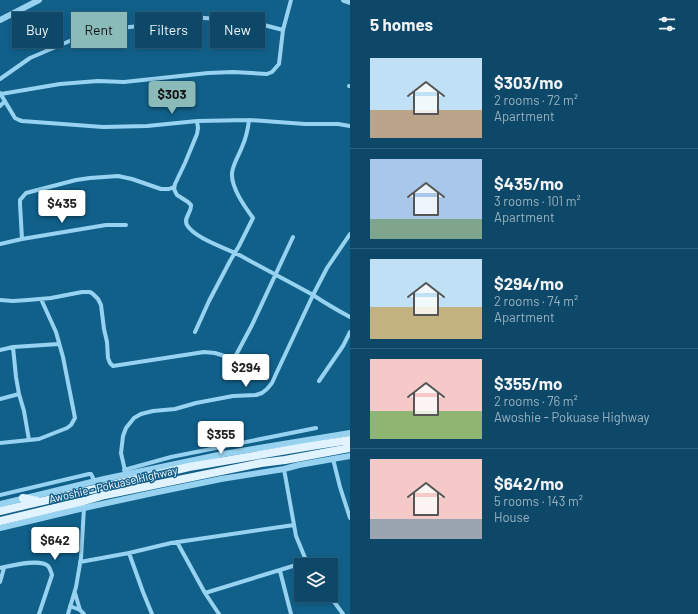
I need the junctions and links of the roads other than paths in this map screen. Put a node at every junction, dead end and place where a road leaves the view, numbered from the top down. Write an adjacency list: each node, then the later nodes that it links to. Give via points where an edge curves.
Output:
1 (39, 0): 5 (street)
2 (291, 0): 6 (street)
3 (344, 0): 4 (street)
4 (350, 2)
5 (0, 20)
6 (283, 30): 7 (street, via 249,21 189,17 171,19 159,24 101,30 30,58); 8 (street, via 279,64 267,74 208,73 124,82 60,84)
7 (0, 79)
8 (1, 94): 9 (street)
9 (5, 101): 10 (street); 12 (street, via 14,118 22,121 103,127)
10 (0, 106)
11 (250, 120): 12 (street); 13 (street); 20 (street, via 232,174 234,186 253,218)
12 (197, 121): 14 (street, via 197,134)
13 (350, 126)
14 (174, 187): 18 (street, via 161,189 118,176 76,180 26,193 20,200); 20 (street, via 174,192 191,205 186,219 190,229)
15 (126, 225): 18 (street)
16 (350, 234): 22 (street, via 327,268)
17 (293, 237): 21 (street)
18 (22, 239): 19 (street)
19 (0, 244)
20 (234, 253): 21 (street); 26 (street)
21 (275, 275): 22 (street); 23 (street, via 252,325 233,358 204,352 113,366 109,361 101,305 95,295 86,292)
22 (313, 295): 25 (street); 46 (street, via 267,389 256,395 233,396 154,411 134,418 123,436 121,454)
23 (41, 299): 24 (street); 28 (street)
24 (0, 300)
25 (350, 317)
26 (195, 332)
27 (350, 332): 31 (street)
28 (59, 344): 29 (street); 36 (street, via 75,418 67,428 39,439)
29 (13, 347): 30 (street); 32 (street)
30 (0, 350)
31 (319, 381)
32 (20, 394): 33 (street); 36 (street)
33 (0, 399)
34 (316, 428): 40 (street)
35 (350, 433): 43 (street)
36 (29, 440): 38 (street)
37 (350, 440): 47 (main road, Awoshie - Pokuase Highway)
38 (0, 443)
39 (350, 448): 49 (main road, Awoshie - Pokuase Highway)
40 (193, 453): 43 (street); 44 (street)
41 (350, 456): 42 (street)
42 (333, 459): 45 (street); 56 (street)
43 (193, 460): 44 (street)
44 (143, 468): 46 (street)
45 (284, 469): 54 (street, via 221,479); 58 (street)
46 (125, 472): 48 (street)
47 (171, 472): 49 (main road); 52 (main road, Awoshie - Pokuase Highway)
48 (95, 482): 50 (street, via 89,474); 51 (street)
49 (172, 482): 57 (main road, Awoshie - Pokuase Highway, via 105,495)
50 (0, 495)
51 (23, 498): 52 (main road); 53 (street)
52 (40, 501): 55 (main road, Awoshie - Pokuase Highway)
53 (0, 504)
54 (84, 508): 59 (street); 63 (street)
55 (0, 511)
56 (350, 518)
57 (0, 521)
58 (294, 525): 60 (street); 62 (street)
59 (0, 528)
60 (177, 542): 61 (street); 69 (street)
61 (129, 553): 63 (street); 76 (street)
62 (305, 558)
63 (80, 562): 68 (street)
64 (294, 567): 66 (street)
65 (2, 568): 67 (street); 73 (street, via 41,562 48,566 52,574)
66 (280, 571): 69 (street); 78 (street)
67 (0, 582)
68 (75, 593): 71 (street); 72 (street)
69 (205, 593): 77 (street)
70 (334, 602): 79 (street)
71 (70, 606): 72 (street); 74 (street)
72 (80, 610): 75 (street)
73 (39, 614)
74 (68, 614)
75 (84, 614)
76 (152, 614)
77 (219, 614)
78 (291, 614)
79 (343, 614)

